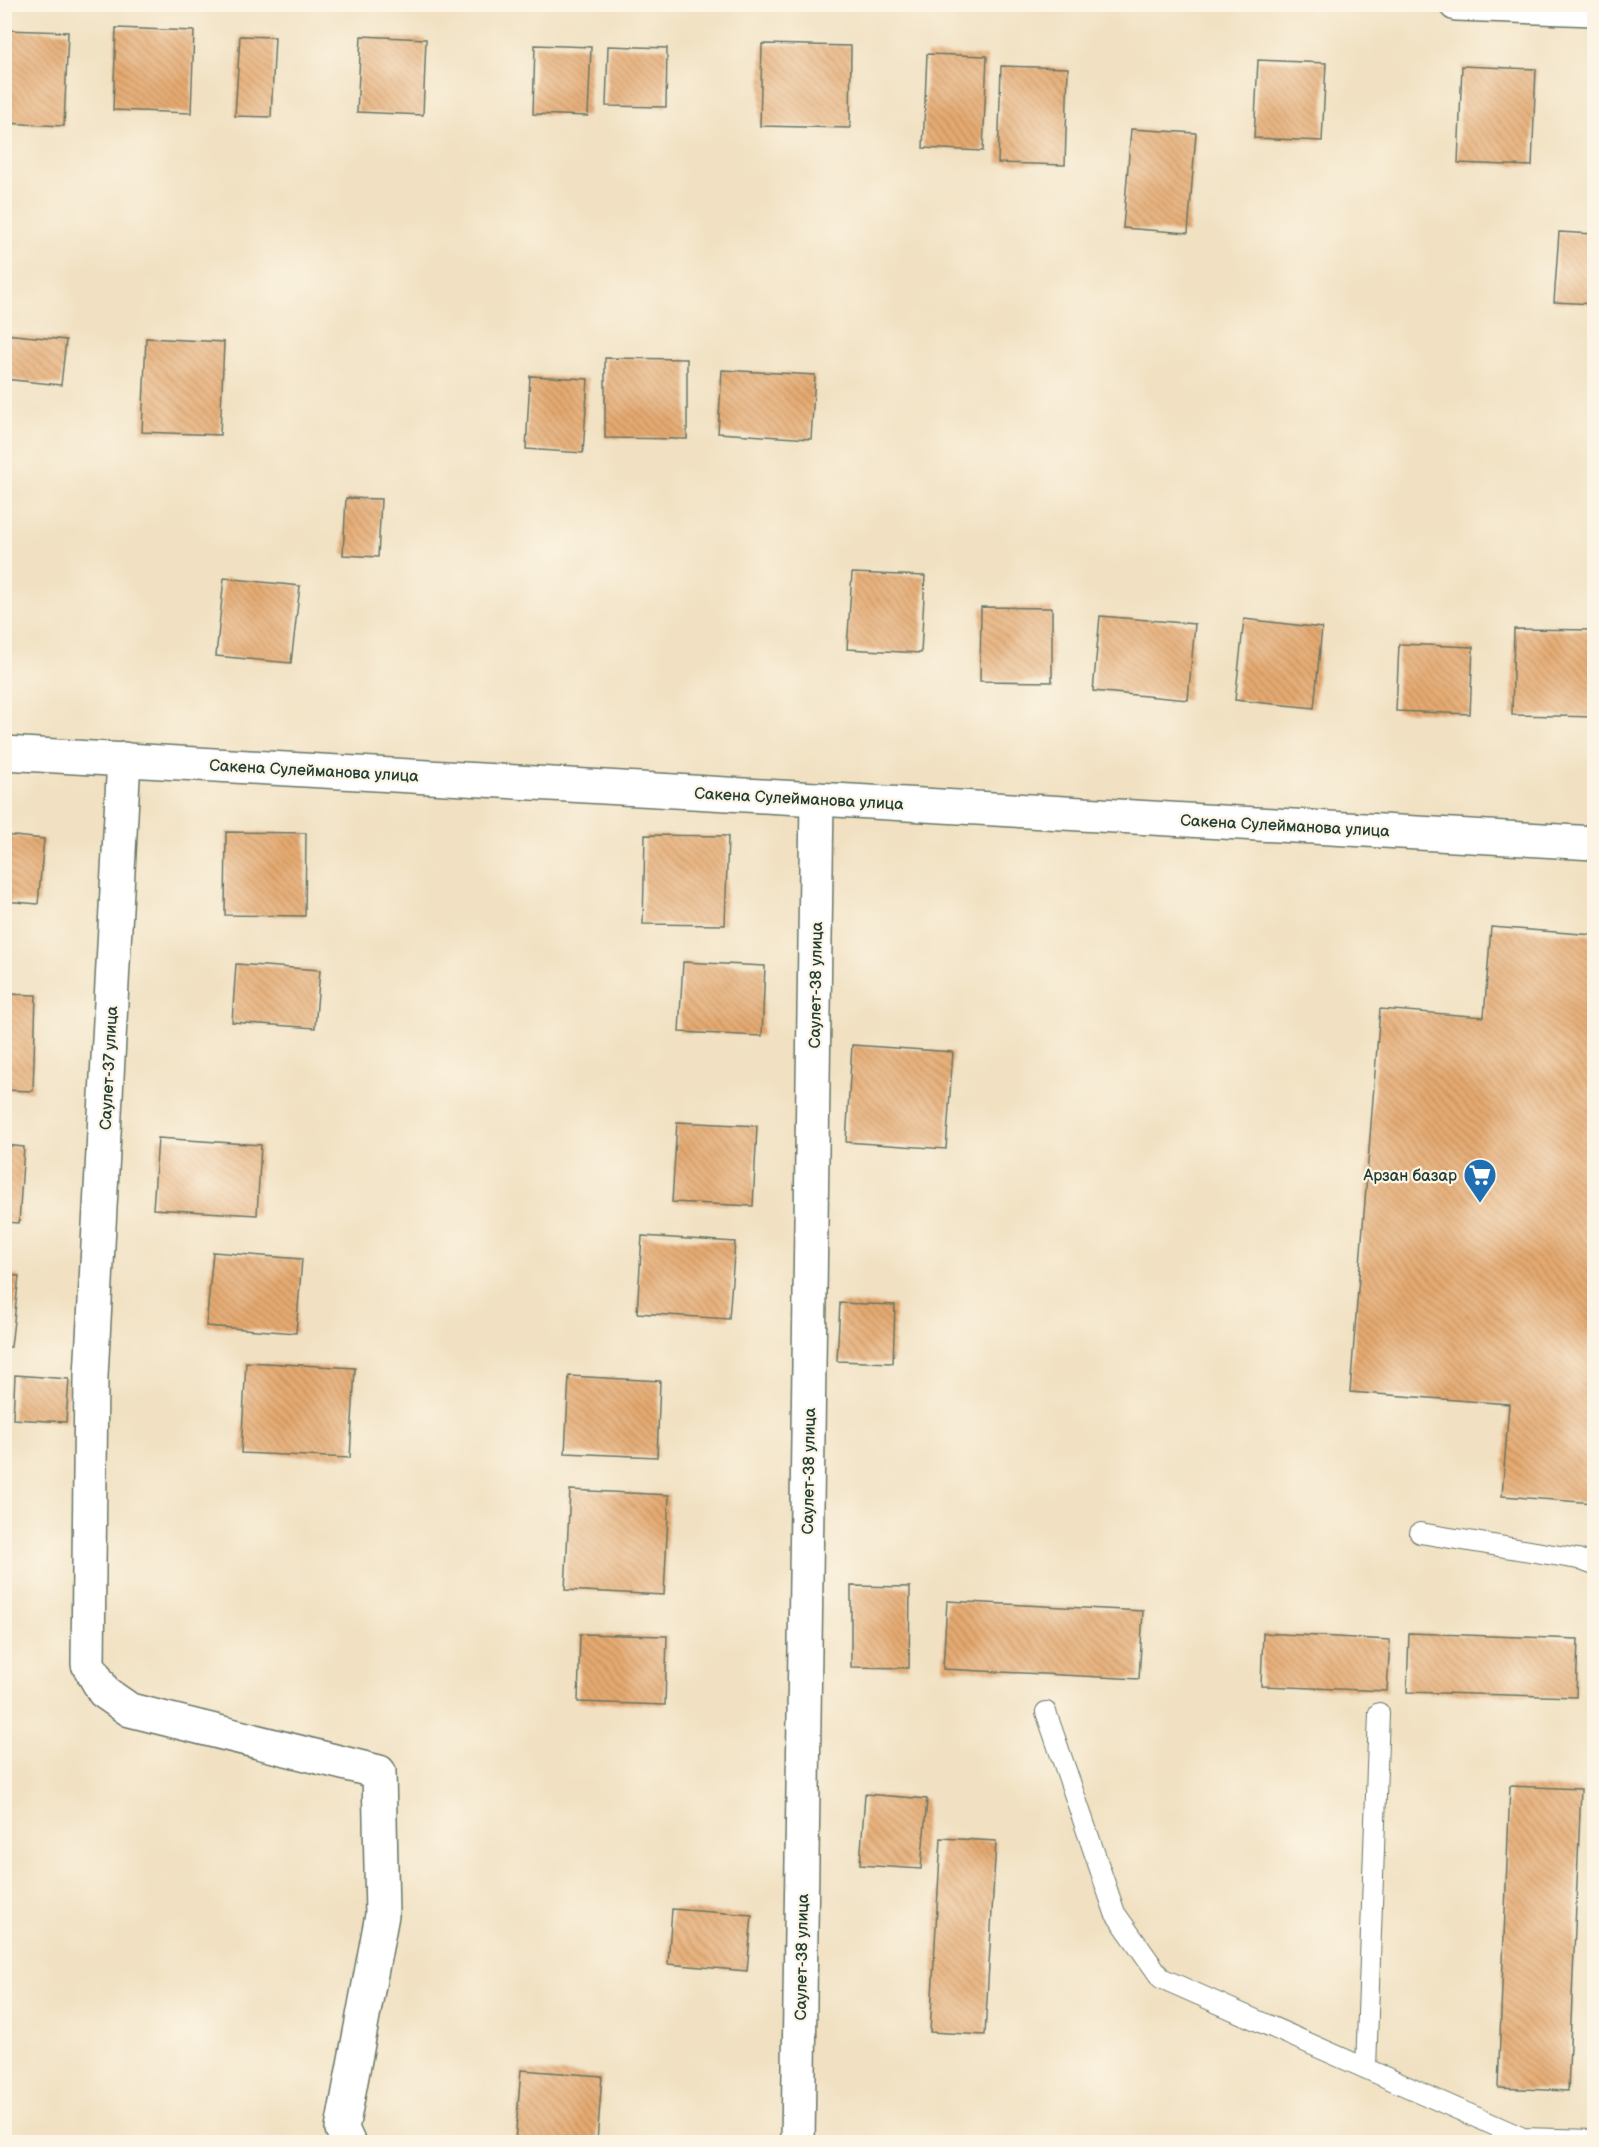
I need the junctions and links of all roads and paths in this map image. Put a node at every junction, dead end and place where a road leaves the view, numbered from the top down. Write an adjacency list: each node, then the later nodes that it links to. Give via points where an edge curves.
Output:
1 (1456, 4): 2 (street)
2 (1594, 9)
3 (4, 753): 4 (street, Сакена Сулейманова улица)
4 (124, 759): 5 (street, Сакена Сулейманова улица); 13 (street, Саулет-37 улица, via 91,1376 88,1664 104,1692 130,1710 379,1772 382,1915 342,2128)
5 (817, 799): 6 (street, Сакена Сулейманова улица); 14 (street, Саулет-38 улица)
6 (1594, 843)
7 (1420, 1533): 8 (lane, via 1578,1559)
8 (1594, 1565)
9 (1046, 1712): 11 (lane, via 1114,1912 1161,1978)
10 (1379, 1713): 11 (lane)
11 (1366, 2068): 12 (lane, via 1522,2138)
12 (1594, 2140)
13 (348, 2142)
14 (798, 2142)

